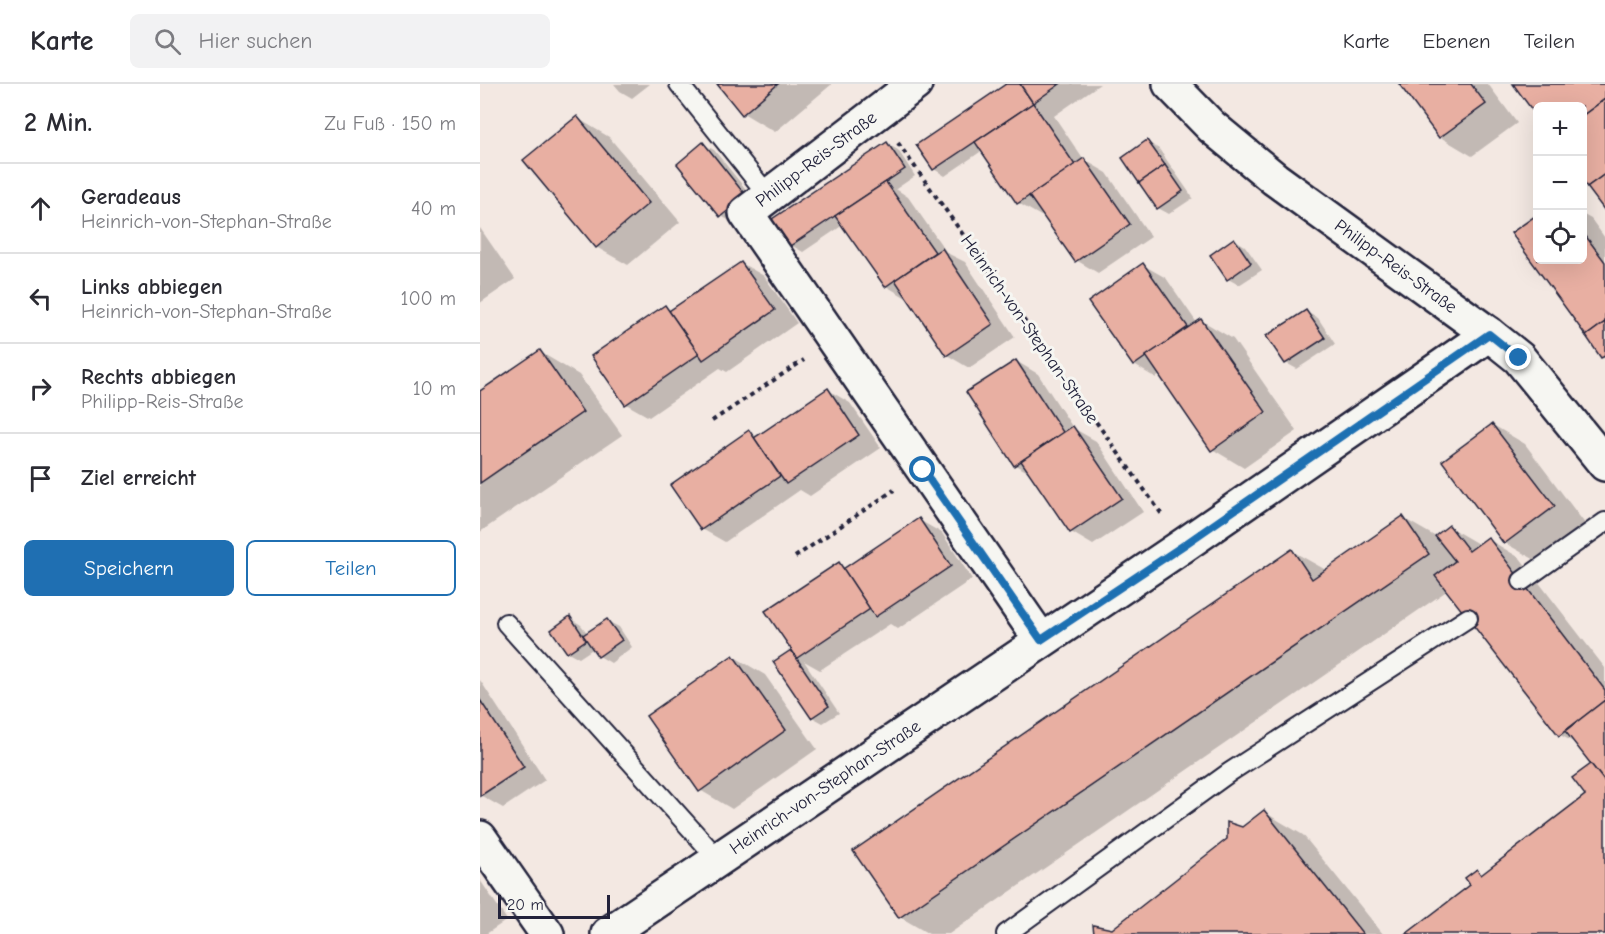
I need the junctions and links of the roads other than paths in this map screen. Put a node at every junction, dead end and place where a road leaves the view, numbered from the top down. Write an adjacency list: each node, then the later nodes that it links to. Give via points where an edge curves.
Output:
1 (679, 84): 4 (lane)
2 (915, 84): 4 (street, Philipp-Reis-Straße)
3 (1170, 84): 5 (street, Philipp-Reis-Straße, via 1212,127 1275,179)
4 (753, 198): 11 (street, via 834,339)
5 (1489, 334): 6 (street, Philipp-Reis-Straße, via 1519,358); 11 (street, Heinrich-von-Stephan-Straße)
6 (1600, 446)
7 (1605, 522): 8 (lane)
8 (1522, 581)
9 (1468, 618): 16 (lane, via 1230,771)
10 (506, 623): 13 (lane)
11 (1041, 640): 13 (street, Heinrich-von-Stephan-Straße)
12 (480, 838): 14 (street)
13 (718, 860): 15 (street, Heinrich-von-Stephan-Straße)
14 (547, 934)
15 (608, 934)
16 (1006, 934)

